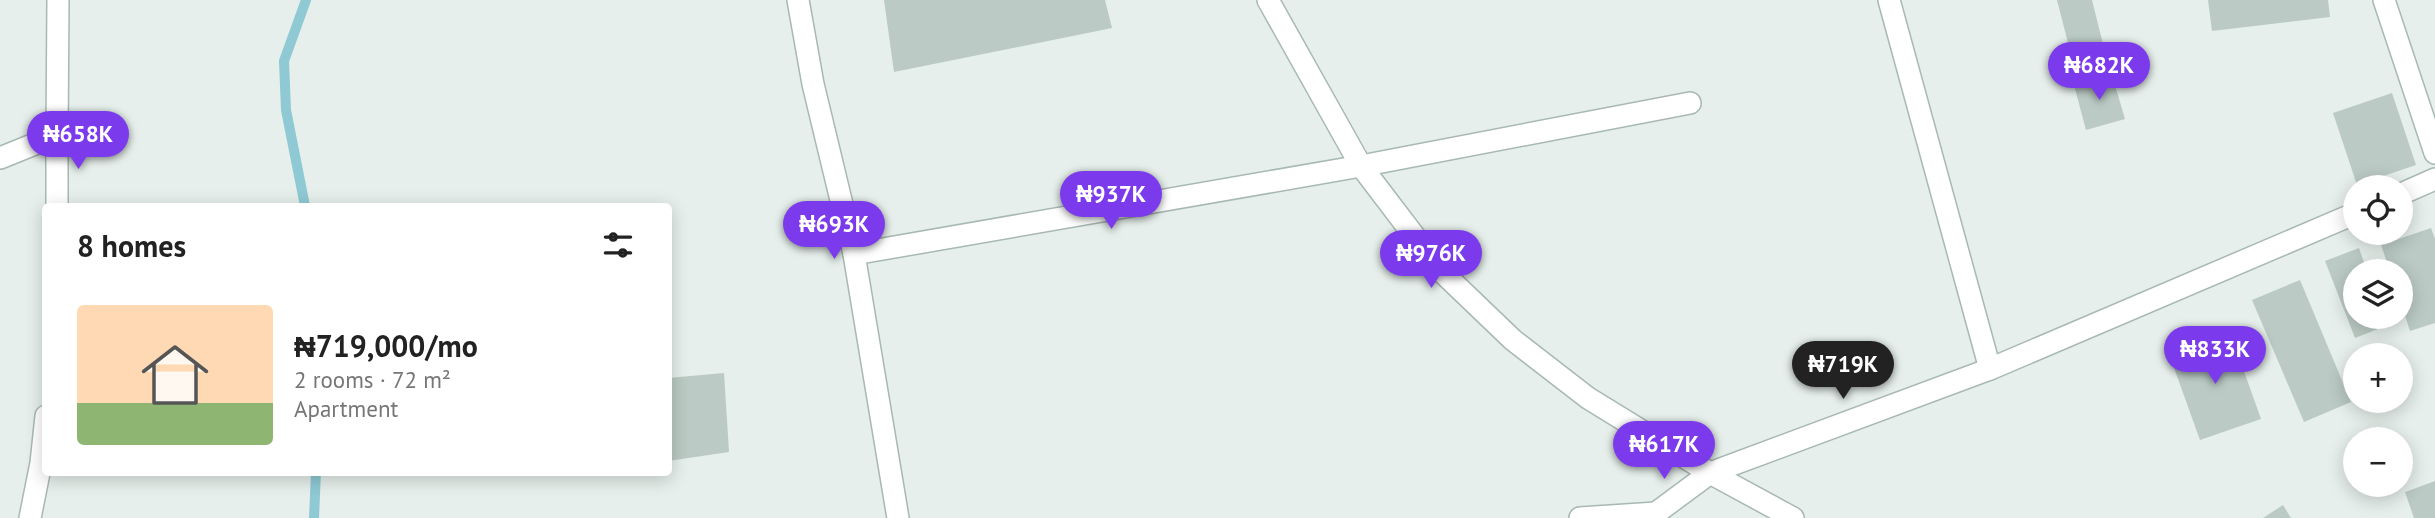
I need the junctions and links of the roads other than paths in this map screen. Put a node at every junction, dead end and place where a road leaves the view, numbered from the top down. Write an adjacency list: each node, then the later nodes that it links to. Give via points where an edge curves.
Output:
1 (58, 0): 7 (street)
2 (798, 0): 15 (street)
3 (1268, 0): 10 (street)
4 (1889, 0): 16 (street)
5 (2384, 0): 8 (street)
6 (1690, 103): 10 (street)
7 (57, 135): 9 (street); 13 (street)
8 (2435, 153)
9 (0, 158)
10 (1361, 166): 15 (street); 18 (street, via 1441,271 1513,340 1588,398)
11 (2435, 179): 12 (street)
12 (2413, 189)
13 (57, 203)
14 (2343, 219): 16 (street)
15 (854, 254): 21 (street)
16 (1990, 369): 18 (street)
17 (42, 454): 20 (street)
18 (1710, 472): 19 (street); 23 (street)
19 (1656, 515): 22 (street)
20 (30, 518)
21 (898, 518)
22 (1580, 518)
23 (1793, 518)

